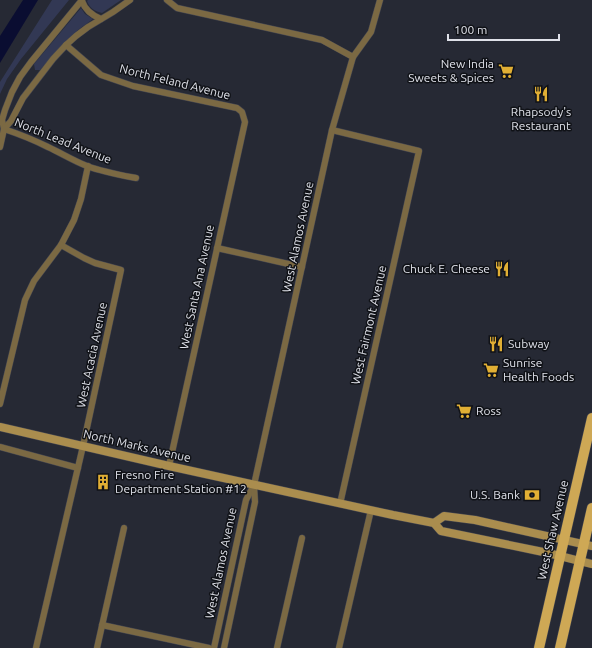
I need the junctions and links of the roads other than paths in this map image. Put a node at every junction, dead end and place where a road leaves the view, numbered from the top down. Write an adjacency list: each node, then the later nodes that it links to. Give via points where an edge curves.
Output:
1 (82, 0): 5 (street, via 84,7); 9 (street, via 20,78 5,110 2,120)
2 (130, 0): 5 (street)
3 (167, 0): 7 (street, via 177,8 322,40)
4 (380, 0): 7 (street, West Alamos Avenue, via 371,32)
5 (101, 19): 6 (street)
6 (66, 45): 8 (street, North Feland Avenue, via 101,74 133,86 237,108); 9 (street, via 30,88)
7 (353, 57): 10 (street, West Alamos Avenue)
8 (242, 112): 15 (street, West Santa Ana Avenue, via 245,122)
9 (4, 130): 11 (street); 12 (street, North Lead Avenue, via 38,142)
10 (332, 130): 16 (street, West Alamos Avenue); 25 (street, West Fairmont Avenue, via 419,151)
11 (0, 148)
12 (88, 166): 13 (street, North Lead Avenue); 14 (street, via 74,220)
13 (136, 178)
14 (61, 245): 17 (street, via 34,281 25,300); 20 (street, West Acacia Avenue, via 90,261 121,270)
15 (217, 248): 16 (street); 22 (street, West Santa Ana Avenue)
16 (302, 267): 24 (street, West Alamos Avenue)
17 (0, 404)
18 (592, 418): 31 (main road, West Shaw Avenue)
19 (0, 427): 20 (main road, North Marks Avenue)
20 (83, 446): 22 (main road, North Marks Avenue); 23 (street, West Acacia Avenue)
21 (0, 447): 23 (street)
22 (169, 466): 24 (main road, North Marks Avenue)
23 (78, 468): 37 (street, West Acacia Avenue)
24 (254, 485): 25 (main road, North Marks Avenue); 40 (street, West Alamos Avenue, via 246,500); 41 (street, West Alamos Avenue, via 255,502)
25 (340, 504): 27 (main road, North Marks Avenue)
26 (592, 508): 32 (main road)
27 (371, 510): 28 (main road, North Marks Avenue); 43 (street)
28 (434, 523): 31 (main road, via 444,516 475,520); 33 (main road, North Marks Avenue, via 441,531)
29 (124, 528): 36 (street)
30 (302, 538): 42 (street)
31 (565, 540): 32 (main road); 33 (main road, West Shaw Avenue)
32 (588, 545): 34 (main road)
33 (561, 556): 34 (main road, North Marks Avenue); 44 (main road, West Shaw Avenue)
34 (580, 561): 35 (main road, North Marks Avenue); 45 (main road)
35 (592, 564)
36 (102, 625): 38 (street); 39 (street)
37 (36, 648)
38 (97, 648)
39 (209, 648)
40 (214, 648)
41 (224, 648)
42 (277, 648)
43 (340, 648)
44 (540, 648)
45 (560, 648)

